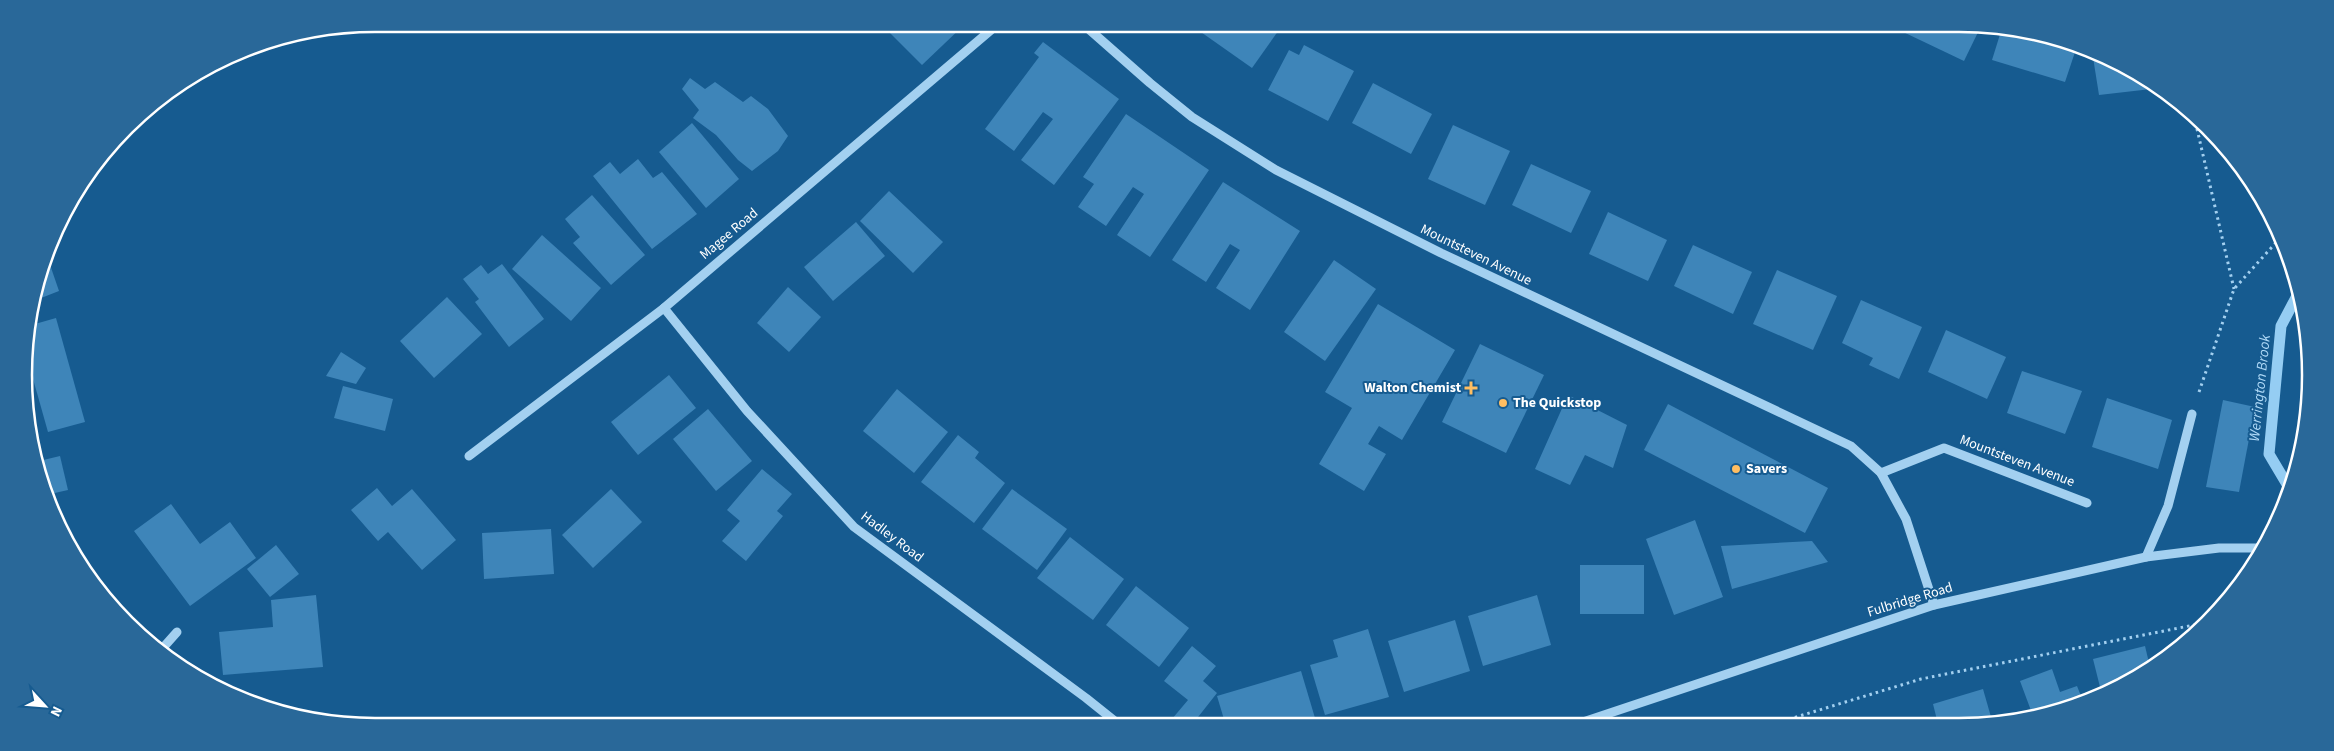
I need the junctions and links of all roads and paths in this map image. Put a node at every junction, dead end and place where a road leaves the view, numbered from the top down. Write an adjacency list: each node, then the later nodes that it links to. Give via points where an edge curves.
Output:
1 (989, 32): 6 (street, Magee Road)
2 (1091, 32): 9 (street, Mountsteven Avenue, via 1192,117 1276,170 1448,257 1850,446)
3 (2197, 129): 5 (path)
4 (2275, 244): 5 (path)
5 (2234, 289): 7 (path)
6 (664, 308): 8 (street, Magee Road); 17 (street, Hadley Road, via 747,411 854,527)
7 (2192, 414): 12 (street, via 2168,506)
8 (469, 456)
9 (1881, 473): 10 (street, Mountsteven Avenue, via 1944,448); 13 (street, Mountsteven Avenue, via 1906,519)
10 (2087, 502)
11 (2255, 548): 12 (street, Fulbridge Road, via 2219,548)
12 (2146, 557): 13 (street, Fulbridge Road)
13 (1934, 605): 18 (street, Fulbridge Road)
14 (2193, 625): 19 (path, via 1921,679)
15 (177, 632): 16 (street)
16 (165, 646)
17 (1110, 718)
18 (1595, 718)
19 (1793, 718)

